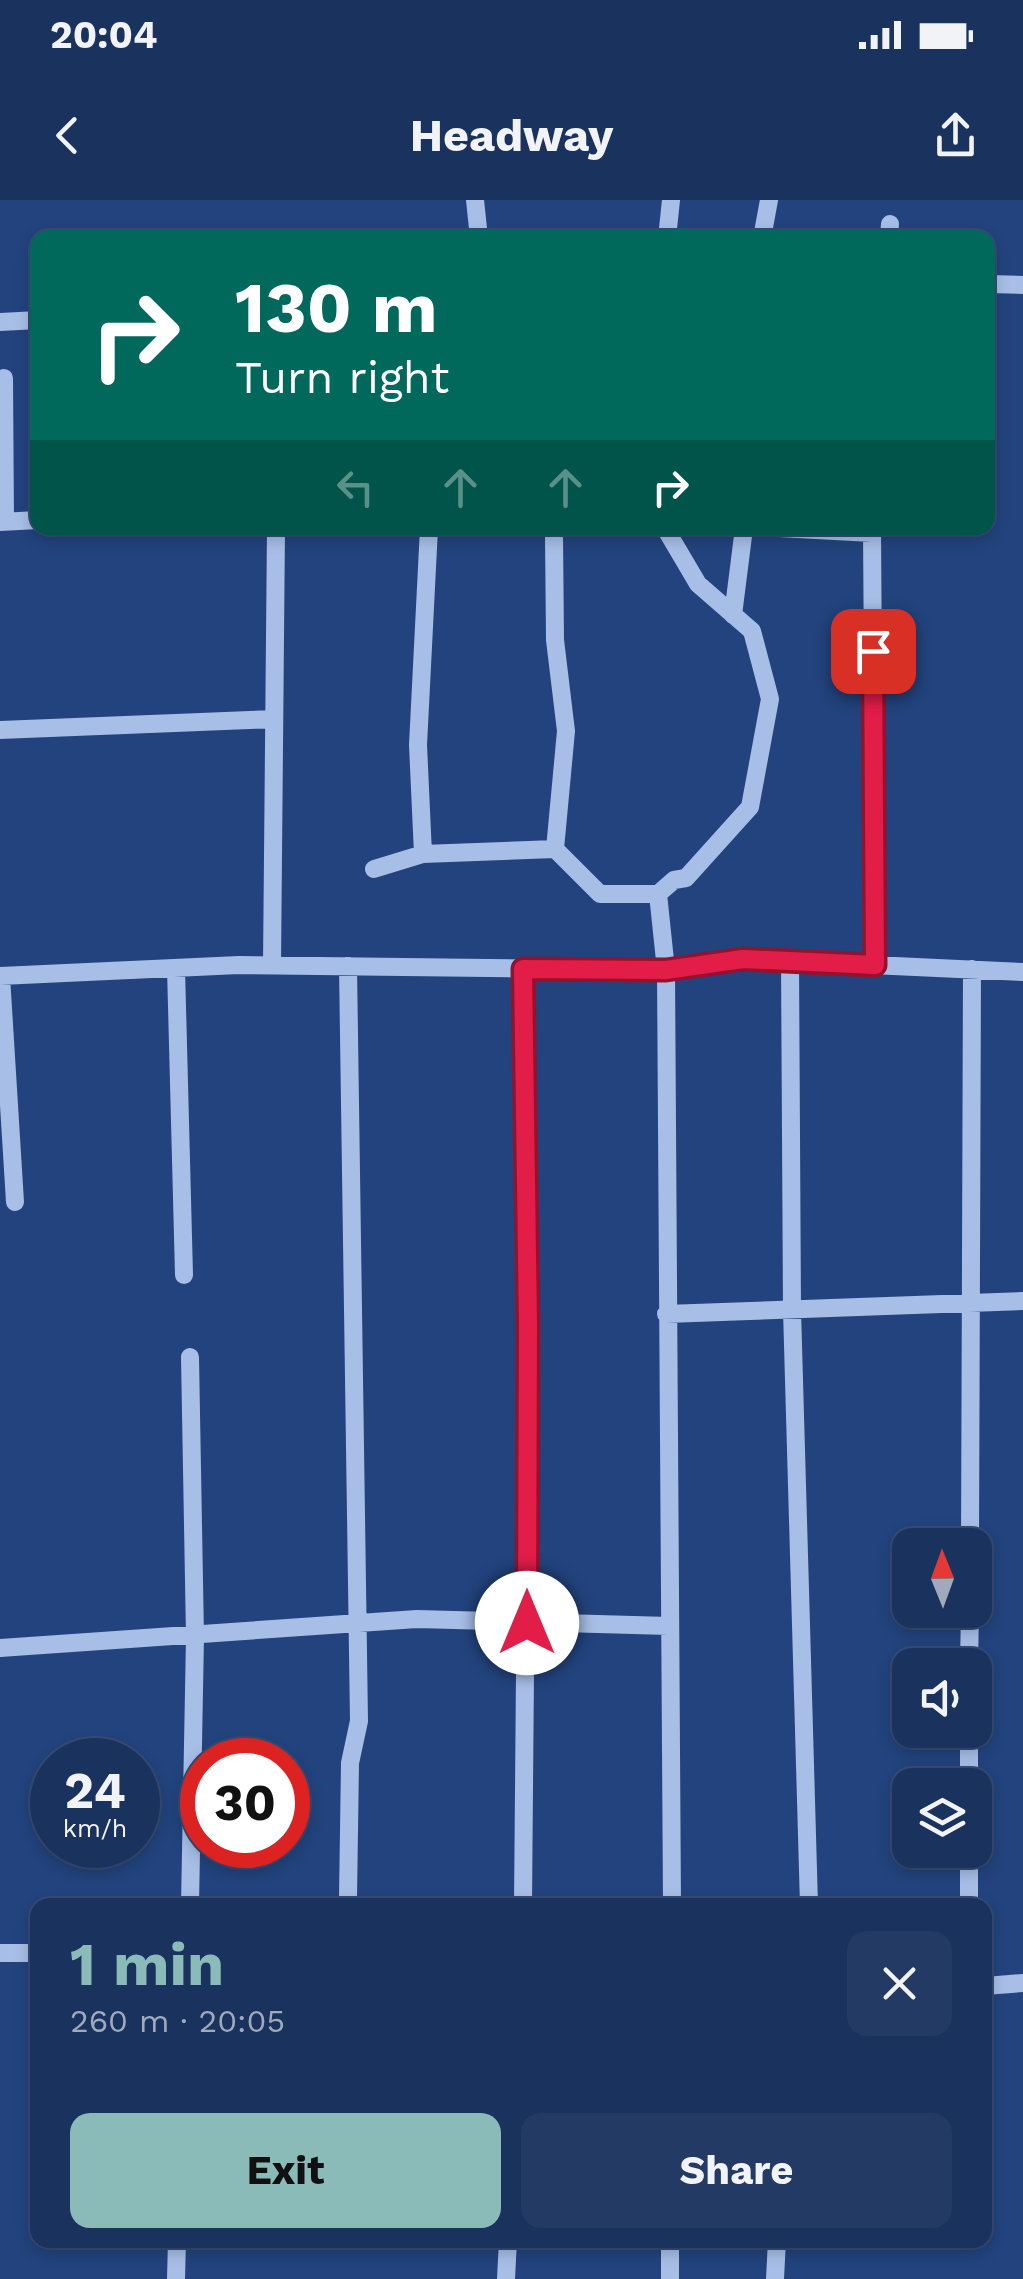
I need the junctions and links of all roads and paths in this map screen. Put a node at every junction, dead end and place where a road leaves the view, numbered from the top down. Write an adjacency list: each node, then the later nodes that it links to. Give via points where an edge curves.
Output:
1 (475, 200): 4 (street)
2 (671, 200): 5 (street)
3 (769, 200): 6 (street)
4 (477, 230)
5 (668, 230)
6 (763, 230)
7 (995, 284): 8 (street)
8 (1023, 284)
9 (30, 320): 10 (street)
10 (0, 322)
11 (4, 378): 13 (street)
12 (30, 520): 13 (street)
13 (2, 522)
14 (276, 535): 21 (street)
15 (429, 535): 24 (street, via 418,745)
16 (554, 535): 23 (street, via 555,640 566,730)
17 (670, 535): 20 (street, via 698,584)
18 (743, 535): 20 (street)
19 (872, 535): 29 (street)
20 (733, 615): 26 (street, via 752,631 770,699 750,807 686,878)
21 (274, 719): 22 (street); 28 (street)
22 (0, 730)
23 (555, 849): 24 (street); 26 (street, via 600,894)
24 (422, 854): 25 (street)
25 (374, 868)
26 (658, 894): 34 (street)
27 (790, 961): 29 (street); 34 (street, via 743,959); 41 (street)
28 (272, 965): 30 (street); 31 (street)
29 (875, 965): 33 (street)
30 (348, 966): 32 (street); 46 (street)
31 (176, 968): 36 (street); 38 (street)
32 (523, 969): 34 (street); 45 (street)
33 (972, 969): 35 (street); 40 (street)
34 (666, 970): 42 (street)
35 (1023, 972)
36 (0, 976): 37 (street)
37 (15, 1202)
38 (184, 1276)
39 (1023, 1301): 40 (street)
40 (970, 1304): 41 (street); 44 (street)
41 (792, 1310): 42 (street); 55 (street)
42 (666, 1314): 47 (street)
43 (190, 1357): 48 (street)
44 (970, 1528)
45 (527, 1623): 46 (street, via 417,1619); 47 (street); 53 (street)
46 (357, 1625): 48 (street); 52 (street)
47 (669, 1626): 54 (street)
48 (195, 1637): 49 (street); 51 (street)
49 (0, 1648)
50 (969, 1868): 56 (street)
51 (190, 1898)
52 (348, 1898)
53 (523, 1898)
54 (672, 1898)
55 (810, 1898)
56 (969, 1898)
57 (0, 1953): 58 (street)
58 (30, 1953)
59 (1023, 1982): 60 (street)
60 (992, 1985)
61 (176, 2248): 65 (street)
62 (508, 2248): 66 (street)
63 (670, 2248): 67 (street)
64 (777, 2248): 68 (street)
65 (176, 2279)
66 (506, 2279)
67 (670, 2279)
68 (775, 2279)

